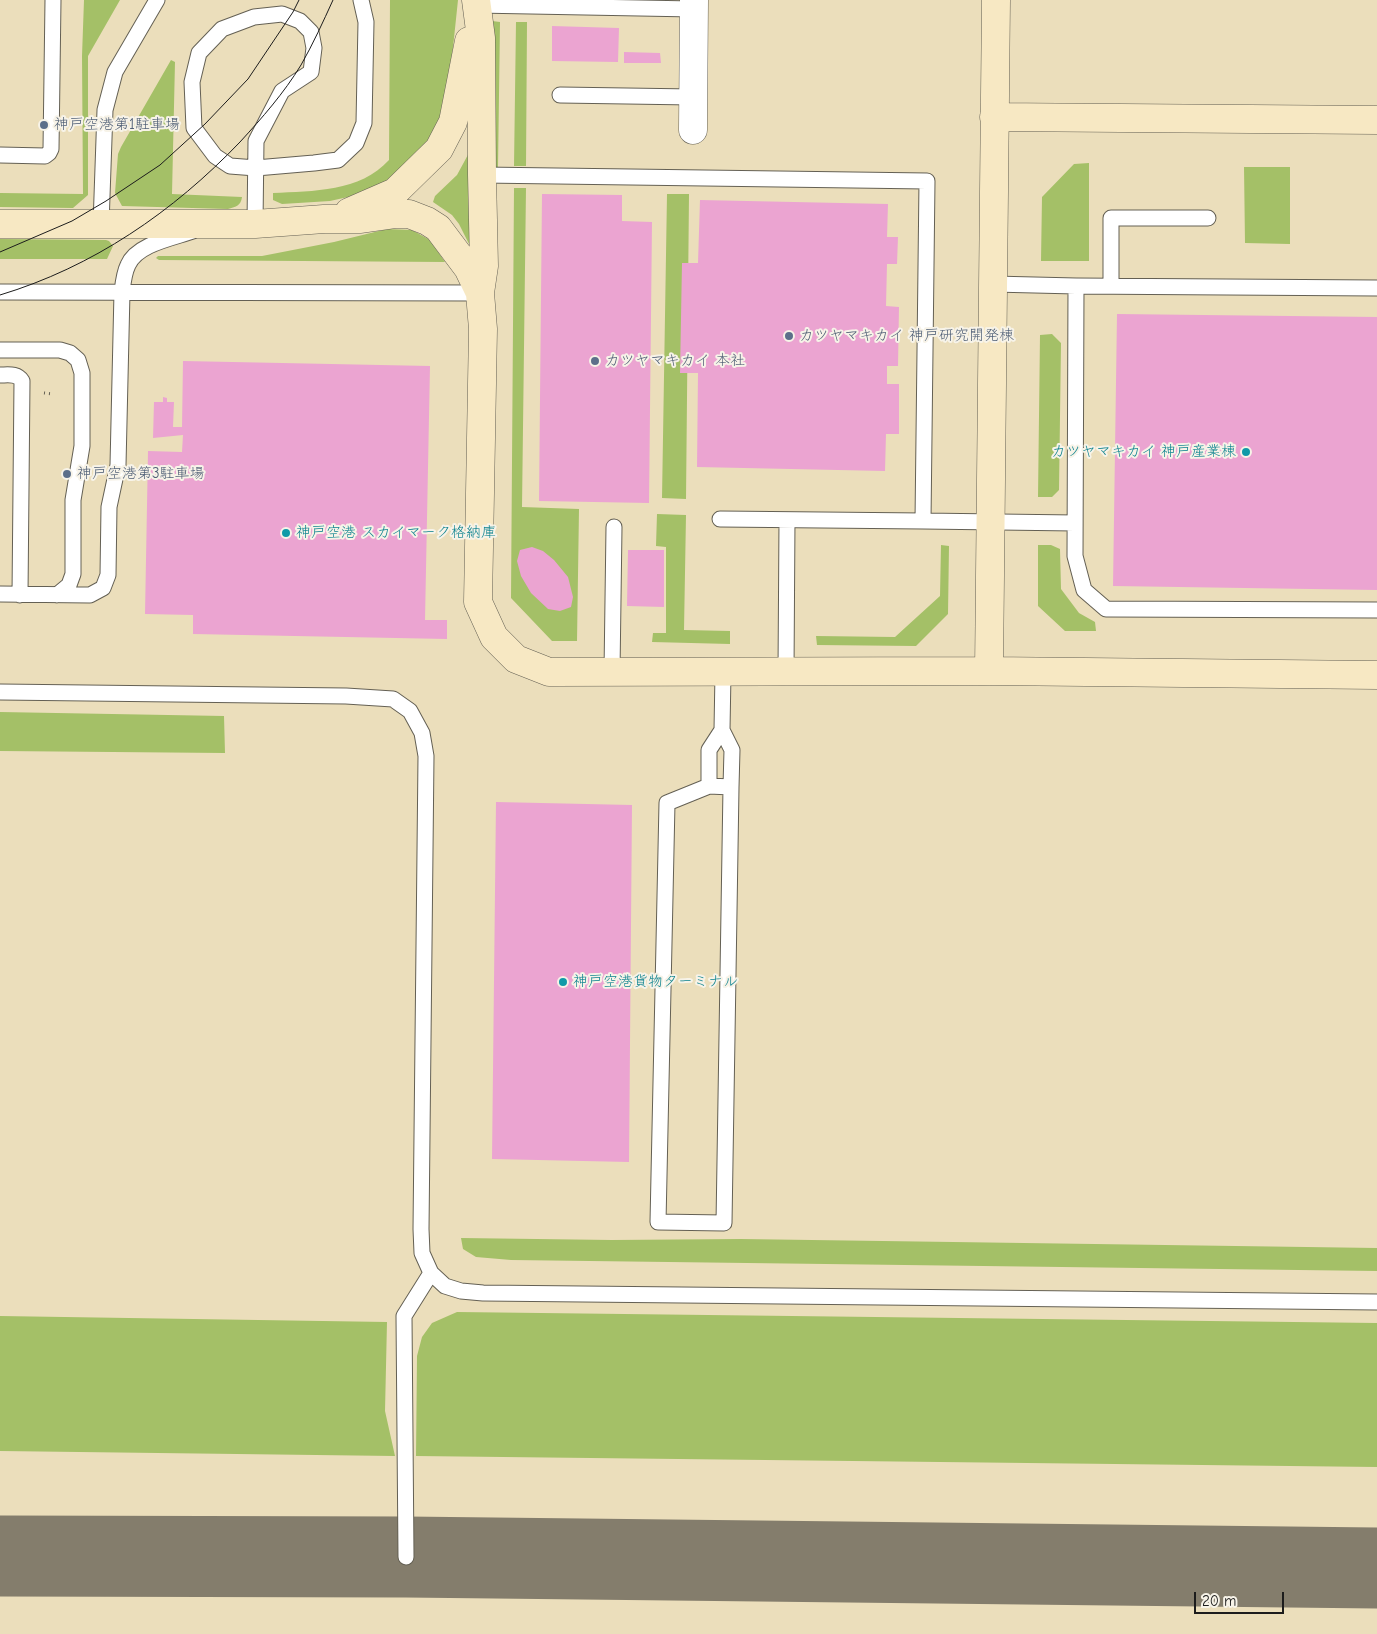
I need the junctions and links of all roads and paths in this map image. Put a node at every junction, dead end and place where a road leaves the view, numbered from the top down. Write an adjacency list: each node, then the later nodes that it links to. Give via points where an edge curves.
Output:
1 (53, 0): 12 (lane, via 51,149 45,156)
2 (157, 0): 19 (lane, via 116,72 105,110)
3 (361, 0): 13 (lane, via 366,22 364,123 356,143 338,160)
4 (996, 0): 9 (street)
5 (476, 2): 6 (lane); 14 (street, via 481,38); 16 (street, via 453,122 439,149 395,192)
6 (694, 4): 8 (street)
7 (560, 95): 8 (lane)
8 (693, 97): 11 (street)
9 (994, 117): 10 (street); 21 (street)
10 (1377, 120)
11 (693, 130)
12 (0, 156)
13 (256, 168): 13 (lane, via 230,166 215,156 194,128 192,82 199,53 222,29 254,16 282,14 300,21 311,32 314,48 311,72 282,91 256,141); 18 (lane)
14 (482, 175): 27 (street, via 484,266); 32 (lane, via 927,181)
15 (1208, 218): 22 (lane, via 1111,218)
16 (324, 219): 18 (street); 27 (street, via 409,214 427,221 438,228 452,246)
17 (0, 224): 19 (street)
18 (255, 224): 20 (street)
19 (101, 225): 20 (street)
20 (210, 225): 26 (lane, via 138,252 127,265)
21 (993, 284): 23 (lane); 33 (street)
22 (1111, 285): 23 (lane); 24 (lane)
23 (1076, 286): 34 (lane)
24 (1377, 288)
25 (0, 292): 26 (lane)
26 (122, 292): 27 (lane); 38 (lane, via 118,465 109,507 108,575 103,588 90,595)
27 (480, 293): 41 (street, via 483,329 478,602 494,638 516,660 549,672)
28 (0, 350): 38 (lane, via 60,350 78,360 82,373 82,446 73,500 73,574 69,585)
29 (0, 375): 37 (lane, via 19,376 22,381)
30 (720, 519): 31 (lane)
31 (787, 520): 32 (lane); 42 (lane)
32 (923, 521): 33 (lane)
33 (990, 522): 34 (lane); 40 (street)
34 (1075, 523): 39 (lane, via 1075,556 1084,590 1106,609)
35 (614, 527): 41 (lane)
36 (0, 594): 37 (lane)
37 (20, 595): 38 (lane)
38 (57, 595)
39 (1377, 610)
40 (989, 671): 42 (street); 44 (street)
41 (612, 672): 43 (street)
42 (786, 672): 43 (street)
43 (723, 673): 46 (lane)
44 (1377, 674)
45 (0, 692): 49 (lane, via 393,698 410,711 422,733 426,756 421,1229 422,1253)
46 (722, 730): 47 (lane, via 710,750); 48 (lane, via 732,750)
47 (709, 786): 48 (lane); 48 (lane, via 667,803 658,1222 724,1223)
48 (731, 787)
49 (432, 1273): 50 (lane, via 445,1286 483,1293); 51 (lane, via 404,1316)
50 (1377, 1302)
51 (406, 1557)

